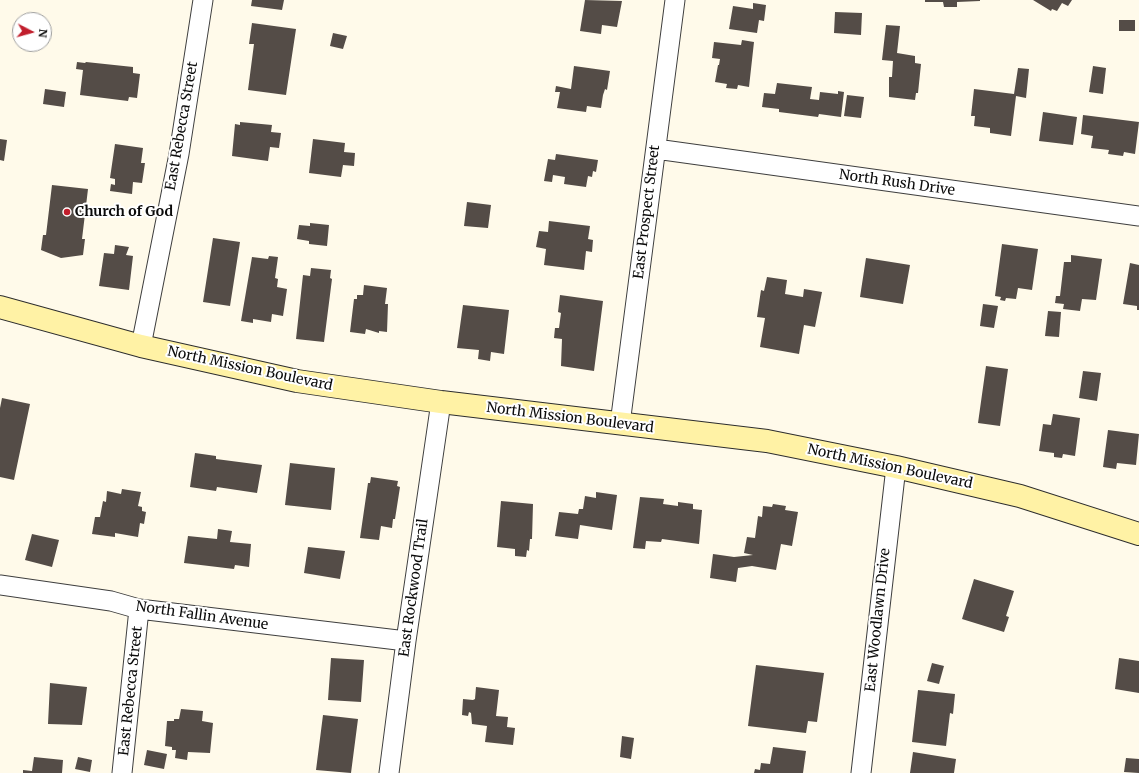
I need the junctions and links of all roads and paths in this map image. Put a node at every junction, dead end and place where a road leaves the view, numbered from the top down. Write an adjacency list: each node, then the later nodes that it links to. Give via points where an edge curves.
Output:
1 (203, 0): 6 (street, East Rebecca Street, via 179,154)
2 (675, 0): 3 (street, East Prospect Street)
3 (656, 149): 4 (street, North Rush Drive); 8 (street, East Prospect Street)
4 (1139, 216)
5 (0, 306): 6 (main road, North Mission Boulevard)
6 (141, 346): 7 (main road, North Mission Boulevard, via 298,381)
7 (441, 402): 8 (main road, North Mission Boulevard); 13 (street, East Rockwood Trail)
8 (620, 424): 9 (main road, North Mission Boulevard, via 767,441)
9 (896, 467): 10 (main road, North Mission Boulevard, via 1020,496); 16 (street, East Woodlawn Drive)
10 (1139, 534)
11 (0, 585): 12 (street, North Fallin Avenue, via 111,601)
12 (139, 609): 13 (street, North Fallin Avenue); 14 (street, East Rebecca Street)
13 (406, 641): 15 (street, East Rockwood Trail)
14 (122, 773)
15 (389, 773)
16 (861, 773)

